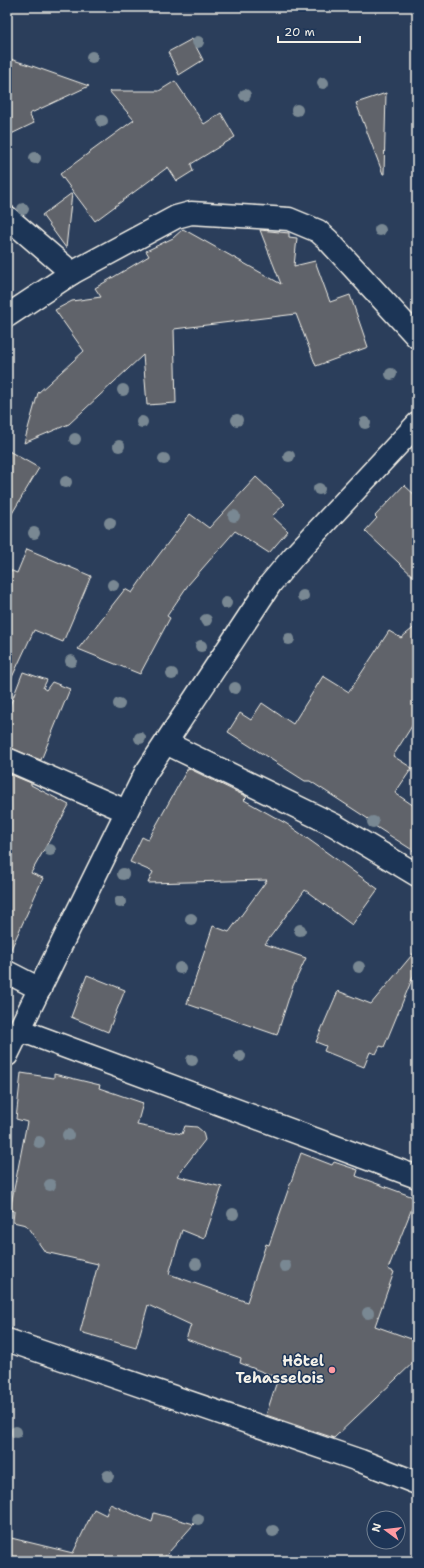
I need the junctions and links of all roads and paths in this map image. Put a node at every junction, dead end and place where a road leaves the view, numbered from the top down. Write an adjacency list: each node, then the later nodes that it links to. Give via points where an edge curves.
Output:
1 (7, 217): 2 (street)
2 (72, 273): 3 (street); 4 (street, via 176,217 191,213 289,219 318,231 328,240)
3 (7, 316)
4 (417, 337)
5 (417, 424): 6 (street, via 271,583)
6 (166, 743): 8 (street, via 145,774); 9 (street, via 334,825)
7 (7, 759): 8 (street)
8 (126, 811): 11 (street)
9 (417, 875)
10 (7, 972): 11 (street)
11 (40, 989): 12 (street)
12 (20, 1030): 13 (street); 14 (street)
13 (7, 1055)
14 (417, 1177)
15 (7, 1340): 16 (street, via 361,1461)
16 (417, 1483)

